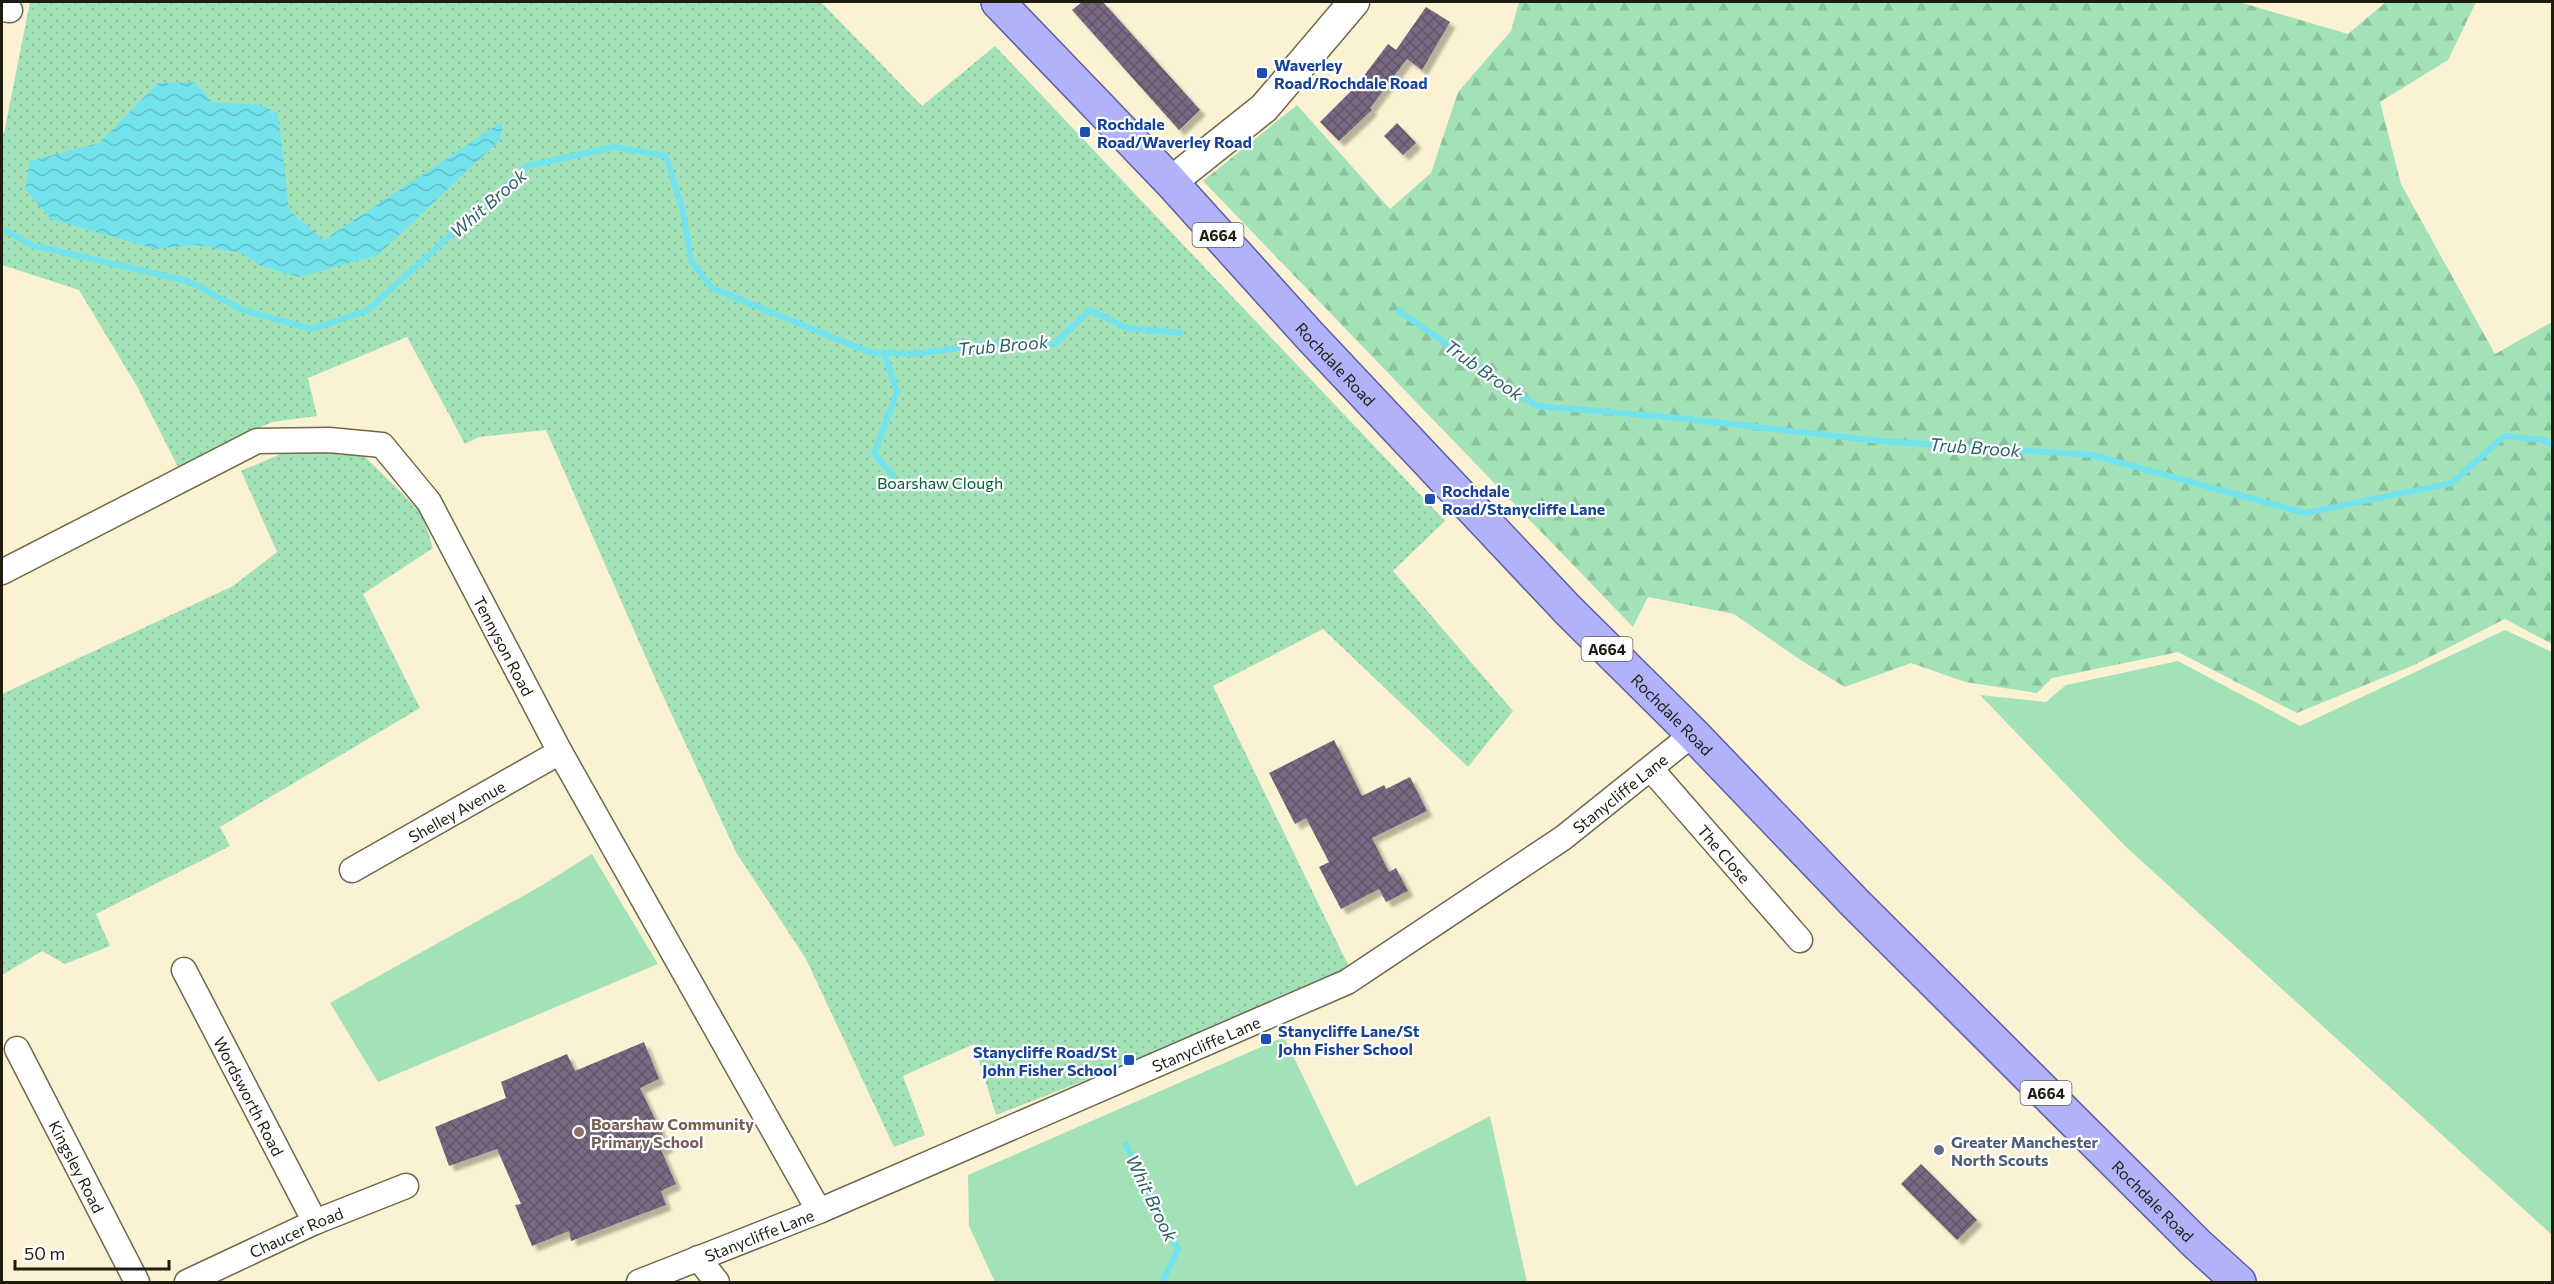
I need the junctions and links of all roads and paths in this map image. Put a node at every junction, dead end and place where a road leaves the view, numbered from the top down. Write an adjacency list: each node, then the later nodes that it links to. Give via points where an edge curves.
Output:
1 (998, 2): 3 (main road, Rochdale Road / A664)
2 (1354, 2): 3 (street, via 1264,108)
3 (1171, 182): 5 (main road, Rochdale Road / A664, via 1537,577)
4 (2, 572): 6 (street, Tennyson Road, via 257,441 329,440 382,445 429,502)
5 (1693, 734): 7 (street, Stanycliffe Lane); 20 (main road, Rochdale Road / A664, via 1854,902)
6 (560, 752): 8 (street, Shelley Avenue); 13 (street, Tennyson Road)
7 (1651, 769): 9 (street, The Close); 13 (street, Stanycliffe Lane, via 1563,838 1347,982)
8 (352, 870)
9 (1800, 940)
10 (183, 970): 14 (street, Wordsworth Road)
11 (17, 1049): 16 (street, Kingsley Road)
12 (406, 1186): 14 (street, Chaucer Road)
13 (819, 1212): 15 (street, Stanycliffe Lane)
14 (315, 1222): 17 (street, Chaucer Road)
15 (698, 1258): 18 (street, Stanycliffe Lane); 19 (street)
16 (137, 1282)
17 (188, 1282)
18 (639, 1282)
19 (717, 1282)
20 (2239, 1282)

